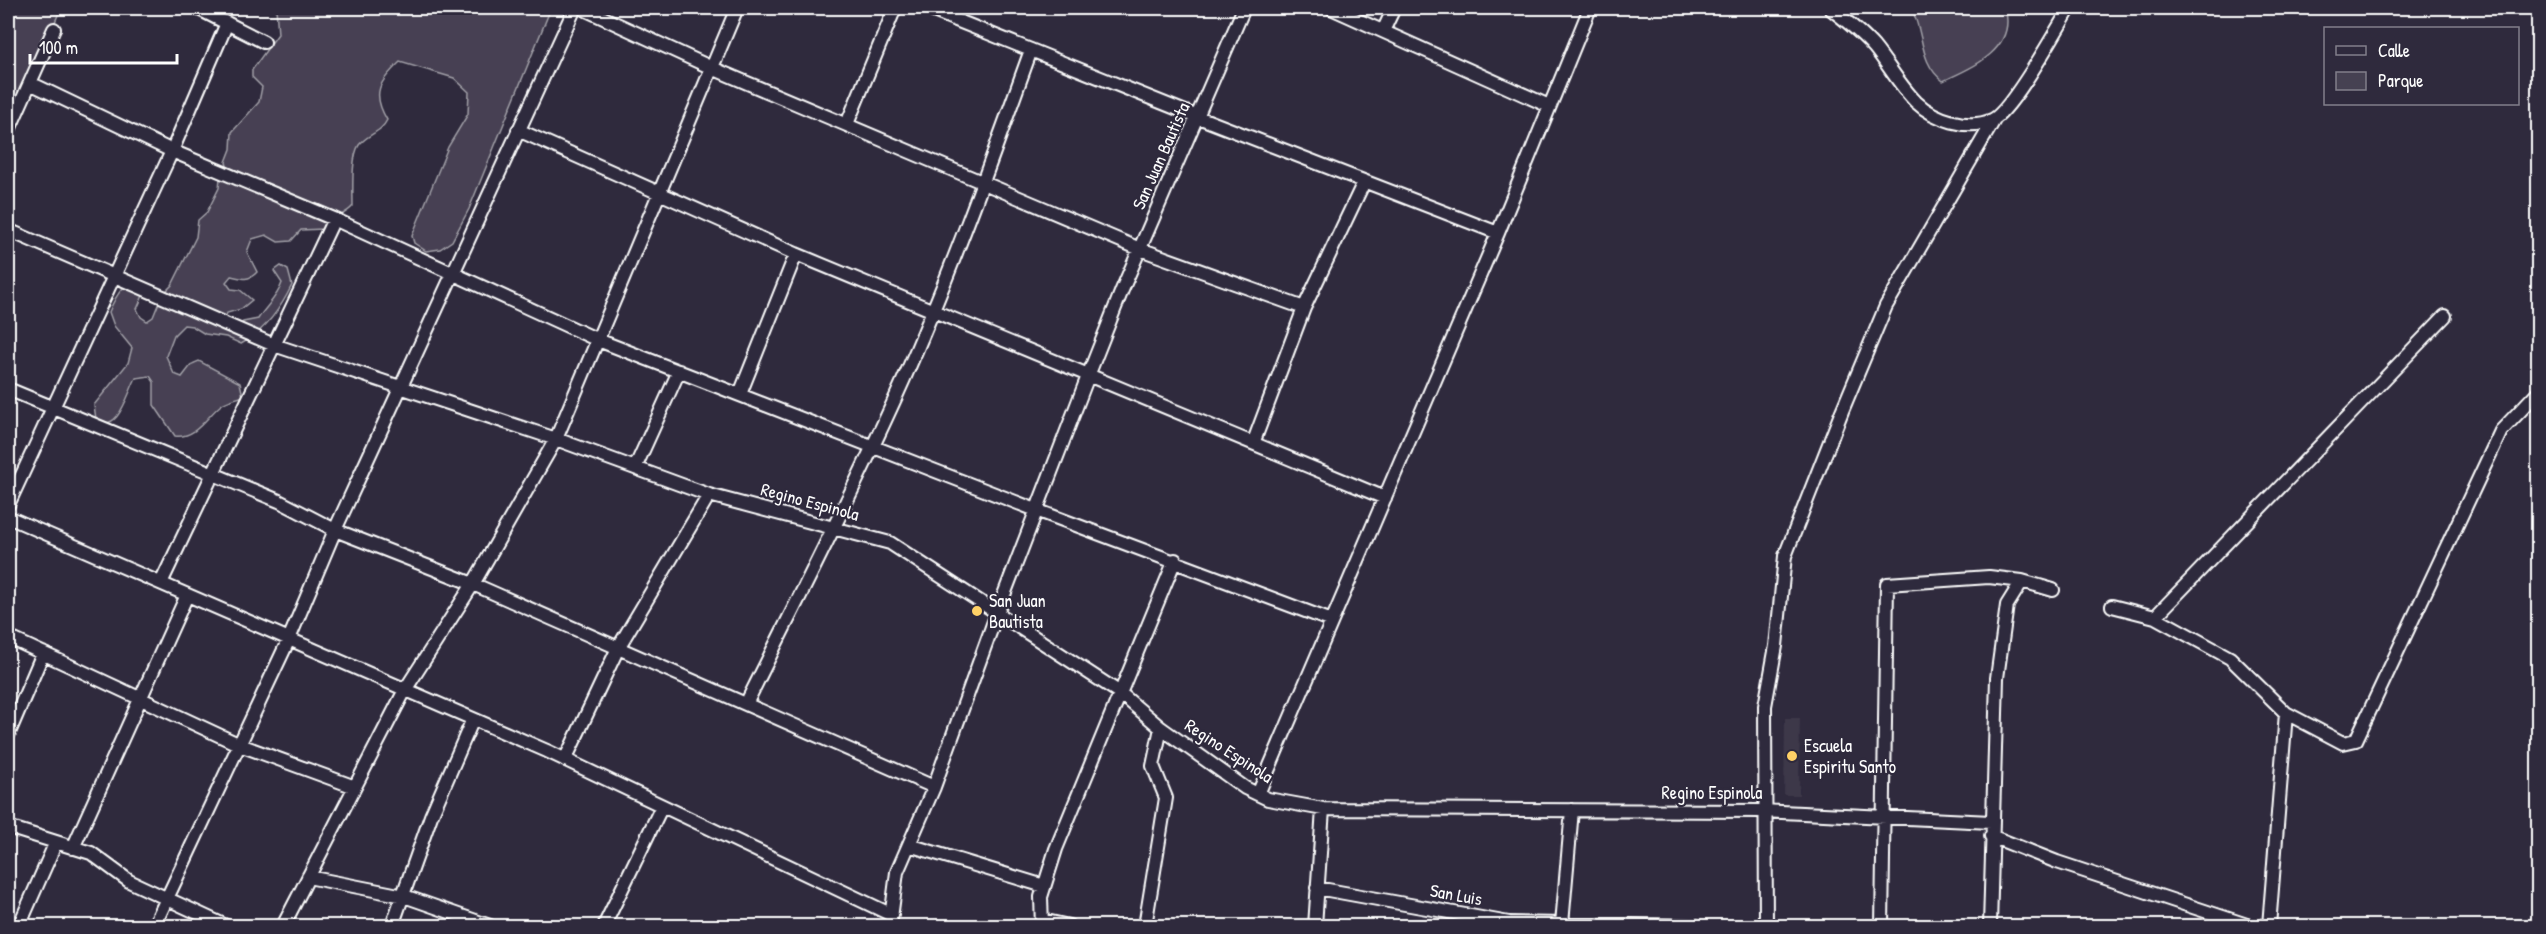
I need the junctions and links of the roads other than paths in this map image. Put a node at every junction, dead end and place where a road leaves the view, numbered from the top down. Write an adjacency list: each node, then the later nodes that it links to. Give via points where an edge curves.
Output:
1 (197, 8): 13 (street)
2 (575, 8): 24 (street)
3 (582, 8): 18 (street)
4 (738, 8): 18 (street)
5 (895, 8): 23 (street)
6 (926, 8): 17 (street)
7 (1244, 8): 21 (street, San Juan Bautista)
8 (1331, 8): 15 (street)
9 (1394, 8): 15 (street)
10 (1590, 8): 20 (street)
11 (1830, 8): 22 (street, via 1873,46 1928,112 1955,122)
12 (2070, 8): 22 (street, via 2018,92)
13 (227, 23): 16 (street); 26 (street)
14 (54, 29): 19 (street)
15 (1384, 29): 20 (street)
16 (264, 42)
17 (1031, 50): 21 (street); 27 (street)
18 (712, 68): 23 (street); 29 (street)
19 (30, 83): 25 (street); 26 (street)
20 (1549, 106): 32 (street)
21 (1198, 117): 28 (street); 33 (street, San Juan Bautista)
22 (1994, 120): 91 (street, via 1886,306 1785,556 1765,706)
23 (847, 124): 27 (street)
24 (518, 130): 29 (street); 35 (street)
25 (8, 132)
26 (172, 151): 30 (street); 36 (street)
27 (983, 182): 33 (street); 38 (street)
28 (1364, 182): 32 (street); 37 (street)
29 (660, 194): 34 (street); 40 (street)
30 (334, 219): 35 (street); 41 (street)
31 (8, 230): 36 (street, Regino Espinola)
32 (1498, 233): 55 (street)
33 (1140, 249): 37 (street); 43 (street, San Juan Bautista)
34 (796, 254): 38 (street); 47 (street)
35 (452, 275): 40 (street); 44 (street)
36 (113, 276): 41 (street, Regino Espinola); 48 (street)
37 (1304, 308): 50 (street)
38 (932, 309): 43 (street); 51 (street)
39 (2445, 316): 69 (street)
40 (598, 340): 42 (street); 49 (street)
41 (274, 345): 44 (street, Regino Espinola); 53 (street)
42 (679, 371): 47 (street); 52 (street)
43 (1088, 376): 50 (street); 57 (street, San Juan Bautista)
44 (400, 387): 49 (street, Regino Espinola); 60 (street)
45 (8, 389): 48 (street)
46 (2538, 392): 79 (street, via 2500,431 2356,740 2343,743)
47 (740, 394): 51 (street)
48 (51, 409): 53 (street); 56 (street)
49 (556, 439): 52 (street, Regino Espinola); 64 (street)
50 (1254, 441): 55 (street)
51 (874, 445): 57 (street); 59 (street)
52 (635, 468): 54 (street, Regino Espinola)
53 (213, 474): 60 (street); 63 (street)
54 (709, 495): 59 (street, Regino Espinola); 73 (street)
55 (1385, 498): 70 (street)
56 (8, 505)
57 (1036, 510): 61 (street); 68 (street, San Juan Bautista)
58 (8, 517): 63 (street)
59 (835, 526): 68 (street, Regino Espinola, via 890,543); 78 (street)
60 (335, 530): 64 (street); 72 (street)
61 (1175, 560): 70 (street); 76 (street)
62 (2022, 581): 65 (street); 92 (street, via 1989,577 1887,584); 93 (street, via 2007,605 1997,678)
63 (160, 583): 66 (street)
64 (473, 584): 73 (street); 75 (street)
65 (2053, 590)
66 (188, 595): 72 (street); 77 (street)
67 (2112, 606): 69 (street)
68 (997, 613): 76 (street, Regino Espinola); 86 (street, San Juan Bautista)
69 (2155, 616): 79 (street, via 2230,658)
70 (1332, 621): 87 (street)
71 (8, 637): 74 (street)
72 (289, 639): 75 (street); 83 (street)
73 (618, 648): 78 (street); 84 (street)
74 (43, 653): 77 (street); 82 (street)
75 (405, 690): 80 (street); 85 (street)
76 (1120, 693): 81 (street, Regino Espinola); 100 (street)
77 (140, 698): 83 (street); 98 (street)
78 (746, 704): 86 (street)
79 (2286, 713): 123 (street)
80 (472, 719): 84 (street); 102 (street, via 431,816)
81 (1161, 728): 87 (street, Regino Espinola); 116 (street, via 1153,766 1166,798)
82 (8, 735)
83 (240, 745): 85 (street); 103 (street)
84 (565, 760): 88 (street)
85 (355, 787): 99 (street)
86 (934, 787): 97 (street, San Juan Bautista)
87 (1257, 794): 89 (street, Regino Espinola, via 1291,805)
88 (662, 806): 104 (street); 114 (street)
89 (1323, 809): 90 (street, Regino Espinola); 101 (street)
90 (1572, 810): 91 (street, Regino Espinola); 106 (street)
91 (1763, 811): 92 (street, Regino Espinola); 119 (street)
92 (1884, 817): 93 (street, Regino Espinola); 120 (street)
93 (1991, 822): 95 (street)
94 (8, 827): 96 (street)
95 (1991, 836): 121 (street); 122 (street)
96 (56, 842): 98 (street); 108 (street)
97 (909, 845): 100 (street); 104 (street, San Juan Bautista, via 897,872)
98 (73, 848): 103 (street, via 91,853 129,880)
99 (308, 877): 102 (street); 111 (street)
100 (1044, 886): 105 (street)
101 (1317, 888): 107 (street, San Luis); 117 (street)
102 (404, 896): 112 (street); 113 (street)
103 (167, 899): 109 (street); 110 (street)
104 (891, 921)
105 (1042, 923): 115 (street)
106 (1562, 924): 107 (street, San Luis); 118 (street, San Luis)
107 (1509, 925)
108 (19, 927)
109 (154, 927)
110 (226, 927)
111 (283, 927)
112 (392, 927)
113 (489, 927)
114 (603, 927)
115 (1069, 927)
116 (1145, 927)
117 (1315, 927)
118 (1697, 927)
119 (1766, 927)
120 (1882, 927)
121 (1989, 927)
122 (2250, 927)
123 (2269, 927)

